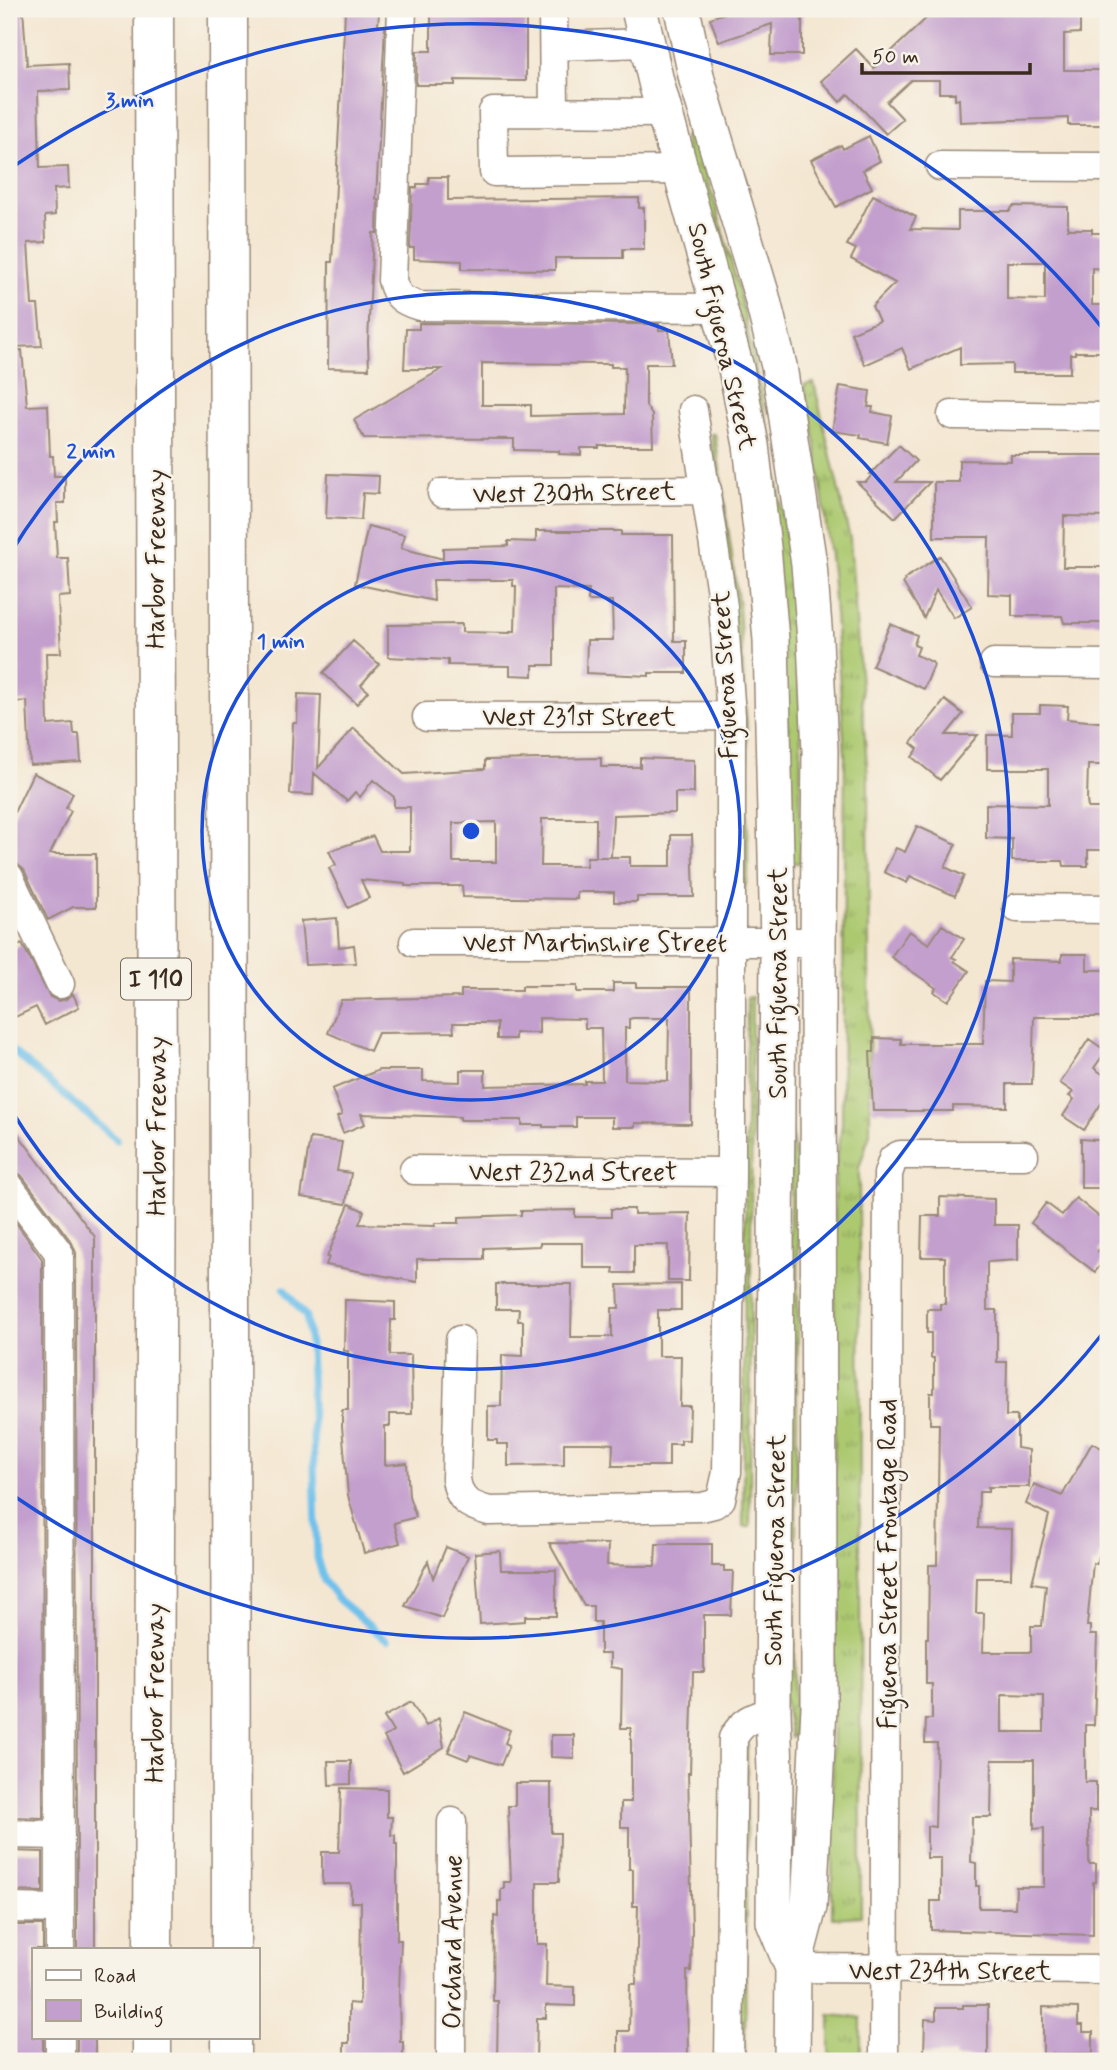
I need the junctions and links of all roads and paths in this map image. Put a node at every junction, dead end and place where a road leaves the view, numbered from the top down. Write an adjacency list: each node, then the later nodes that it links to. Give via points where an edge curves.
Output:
1 (154, 9): 44 (highway, Harbor Freeway / I 110, via 157,1135)
2 (228, 9): 45 (highway, I 110)
3 (402, 9): 14 (street, via 392,280 402,301 419,306)
4 (553, 9): 8 (street)
5 (639, 9): 7 (main road, South Figueroa Street)
6 (681, 9): 30 (main road, South Figueroa Street, via 697,80 761,293 779,366 796,472 809,564 818,696)
7 (647, 43): 8 (street); 10 (main road, South Figueroa Street)
8 (554, 46): 9 (street)
9 (554, 113): 10 (street); 13 (street, via 492,112 494,172)
10 (665, 113): 13 (main road, South Figueroa Street)
11 (940, 166): 12 (street)
12 (1108, 167)
13 (682, 170): 14 (main road, South Figueroa Street)
14 (721, 308): 29 (main road, South Figueroa Street, via 751,445 763,547 771,640)
15 (693, 411): 18 (street, Figueroa Street)
16 (952, 415): 17 (street)
17 (1108, 416)
18 (707, 490): 19 (street, West 230th Street); 22 (street, Figueroa Street, via 723,606)
19 (442, 493)
20 (994, 663): 21 (street)
21 (1108, 664)
22 (731, 716): 23 (street, West 231st Street); 28 (street, Figueroa Street)
23 (427, 717)
24 (9, 877): 31 (street)
25 (1017, 908): 26 (street)
26 (1108, 909)
27 (414, 942): 28 (street, West Martinshire Street)
28 (730, 942): 29 (street, West Martinshire Street); 34 (street)
29 (778, 942): 30 (street, West Martinshire Street); 37 (main road, South Figueroa Street)
30 (818, 942): 46 (main road, South Figueroa Street, via 819,1707 808,1907)
31 (60, 984)
32 (1024, 1155): 47 (street, Figueroa Street Frontage Road, via 900,1155 893,1159 888,1174)
33 (414, 1170): 34 (street, West 232nd Street)
34 (731, 1172): 36 (street, via 727,1472 721,1499 714,1504 504,1511 474,1507 458,1491 456,1478)
35 (9, 1186): 40 (street, via 59,1253)
36 (460, 1340)
37 (773, 1711): 46 (main road, South Figueroa Street, via 774,1922); 56 (street, via 749,1718 733,1738)
38 (452, 1822): 55 (street, Orchard Avenue)
39 (9, 1834): 40 (street)
40 (60, 1835): 42 (street)
41 (9, 1908): 42 (street)
42 (60, 1909): 43 (street)
43 (60, 1948)
44 (153, 1948)
45 (231, 1948)
46 (793, 1968): 47 (street, West 234th Street); 57 (main road, South Figueroa Street)
47 (886, 1970): 48 (street, West 234th Street); 58 (street)
48 (1108, 1970)
49 (60, 2038): 52 (street)
50 (152, 2038): 53 (highway)
51 (231, 2038): 54 (highway)
52 (60, 2061)
53 (152, 2061)
54 (231, 2061)
55 (451, 2061)
56 (729, 2061)
57 (792, 2061)
58 (884, 2061)

